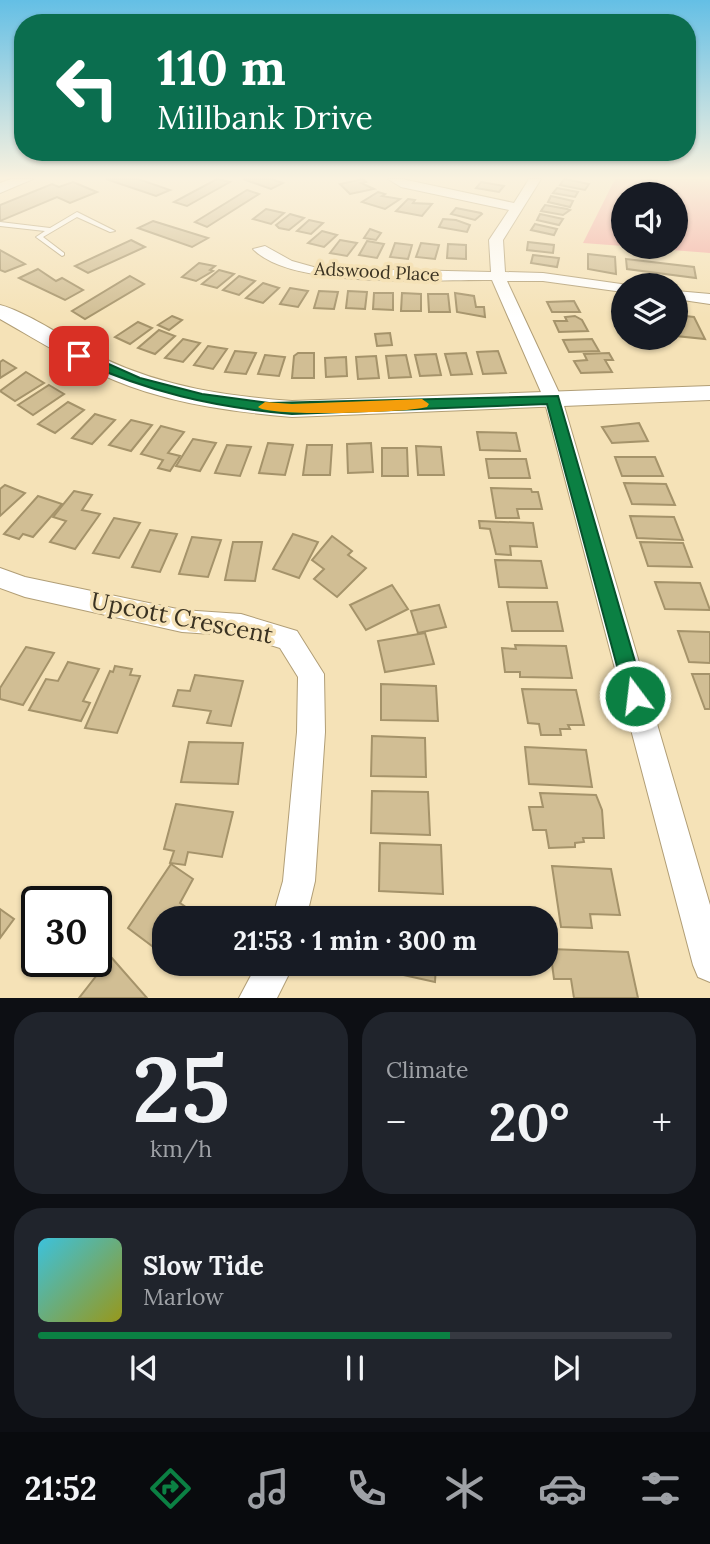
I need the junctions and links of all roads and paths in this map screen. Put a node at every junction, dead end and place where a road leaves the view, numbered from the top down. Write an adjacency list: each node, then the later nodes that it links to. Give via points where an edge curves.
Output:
1 (15, 226): 5 (lane)
2 (55, 226): 5 (lane)
3 (101, 226): 6 (lane)
4 (504, 226): 9 (street, via 496,240)
5 (48, 229): 8 (lane, via 40,237)
6 (112, 231)
7 (260, 249): 9 (street, Adswood Place, via 287,264 317,272)
8 (62, 254)
9 (499, 275): 10 (street, Adswood Place); 15 (street)
10 (611, 286)
11 (688, 296): 12 (street)
12 (710, 299)
13 (2, 314): 15 (street, via 135,381 213,400 292,409)
14 (710, 393): 15 (street)
15 (553, 399): 18 (street)
16 (0, 578): 17 (street, Upcott Crescent, via 182,621 241,625 288,639 312,674 299,881)
17 (292, 906)
18 (710, 965)
19 (270, 976): 20 (street)
20 (257, 998)

